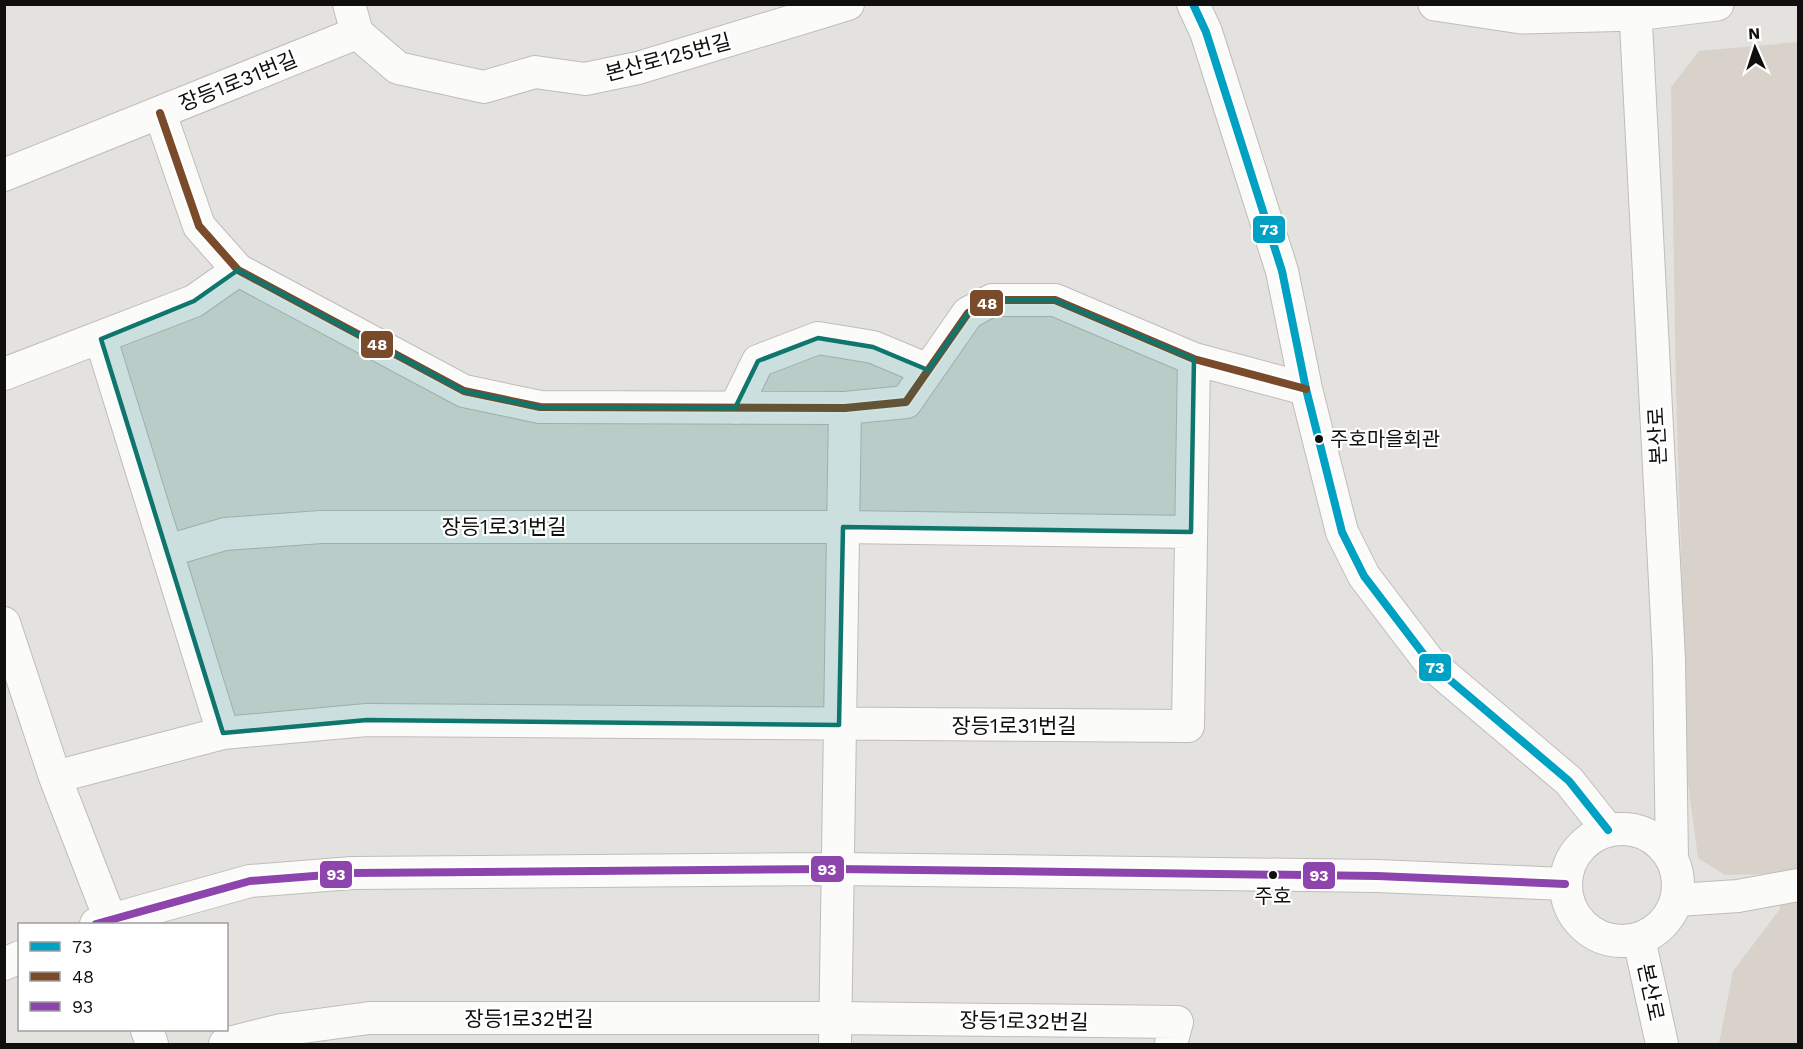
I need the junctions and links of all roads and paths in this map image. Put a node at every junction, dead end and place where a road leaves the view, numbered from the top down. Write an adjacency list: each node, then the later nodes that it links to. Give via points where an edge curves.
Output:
1 (848, 4): 6 (street, 본산로125번길, via 638,68 585,79 536,72 484,87 398,68)
2 (1193, 4): 14 (street, via 1206,32 1282,271)
3 (1435, 4): 5 (street, via 1521,17)
4 (1717, 4): 5 (street)
5 (1635, 9): 25 (street, 본산로, via 1669,659)
6 (353, 19): 7 (street, 장등1로31번길)
7 (160, 113): 8 (street); 9 (street, 장등1로31번길, via 198,226)
8 (4, 175)
9 (238, 270): 10 (street, via 194,302); 15 (street, 장등1로31번길, via 464,391 540,407)
10 (100, 339): 13 (street); 19 (street)
11 (1194, 359): 12 (street, 장등1로31번길, via 1055,300 992,300 968,313); 14 (street); 18 (street)
12 (928, 370): 15 (street, via 873,347 818,338 758,361); 16 (street, 장등1로31번길, via 906,402)
13 (4, 374)
14 (1306, 389): 24 (street, via 1342,532 1364,576 1431,664 1569,781)
15 (735, 408): 16 (street, 장등1로31번길)
16 (845, 408): 17 (street)
17 (843, 527): 18 (street, 장등1로31번길); 19 (street, 장등1로31번길, via 321,527 225,534); 21 (street)
18 (1191, 532): 21 (street, 장등1로31번길, via 1188,726)
19 (167, 551): 22 (street)
20 (4, 623): 23 (street)
21 (839, 724): 22 (street, 장등1로31번길, via 367,720); 26 (street)
22 (223, 733): 23 (street, 장등1로31번길)
23 (55, 777): 30 (street)
24 (1608, 830): 25 (street, via 1627,829 1645,834); 27 (street, via 1586,841 1571,860)
25 (1672, 859): 29 (street, via 1678,879)
26 (836, 869): 27 (street, via 1377,876); 30 (street, via 352,873 250,881); 34 (street)
27 (1564, 884): 31 (street, via 1568,905 1580,923 1597,936 1618,942)
28 (1798, 885): 29 (street, via 1738,896)
29 (1677, 900): 31 (street, via 1662,924)
30 (106, 923)
31 (1639, 939): 37 (street, 본산로)
32 (18, 958): 33 (street)
33 (4, 964)
34 (835, 1031): 35 (street, 장등1로32번길); 36 (street, 장등1로32번길, via 369,1018 281,1030)
35 (1174, 1033)
36 (225, 1044)
37 (1662, 1044)

